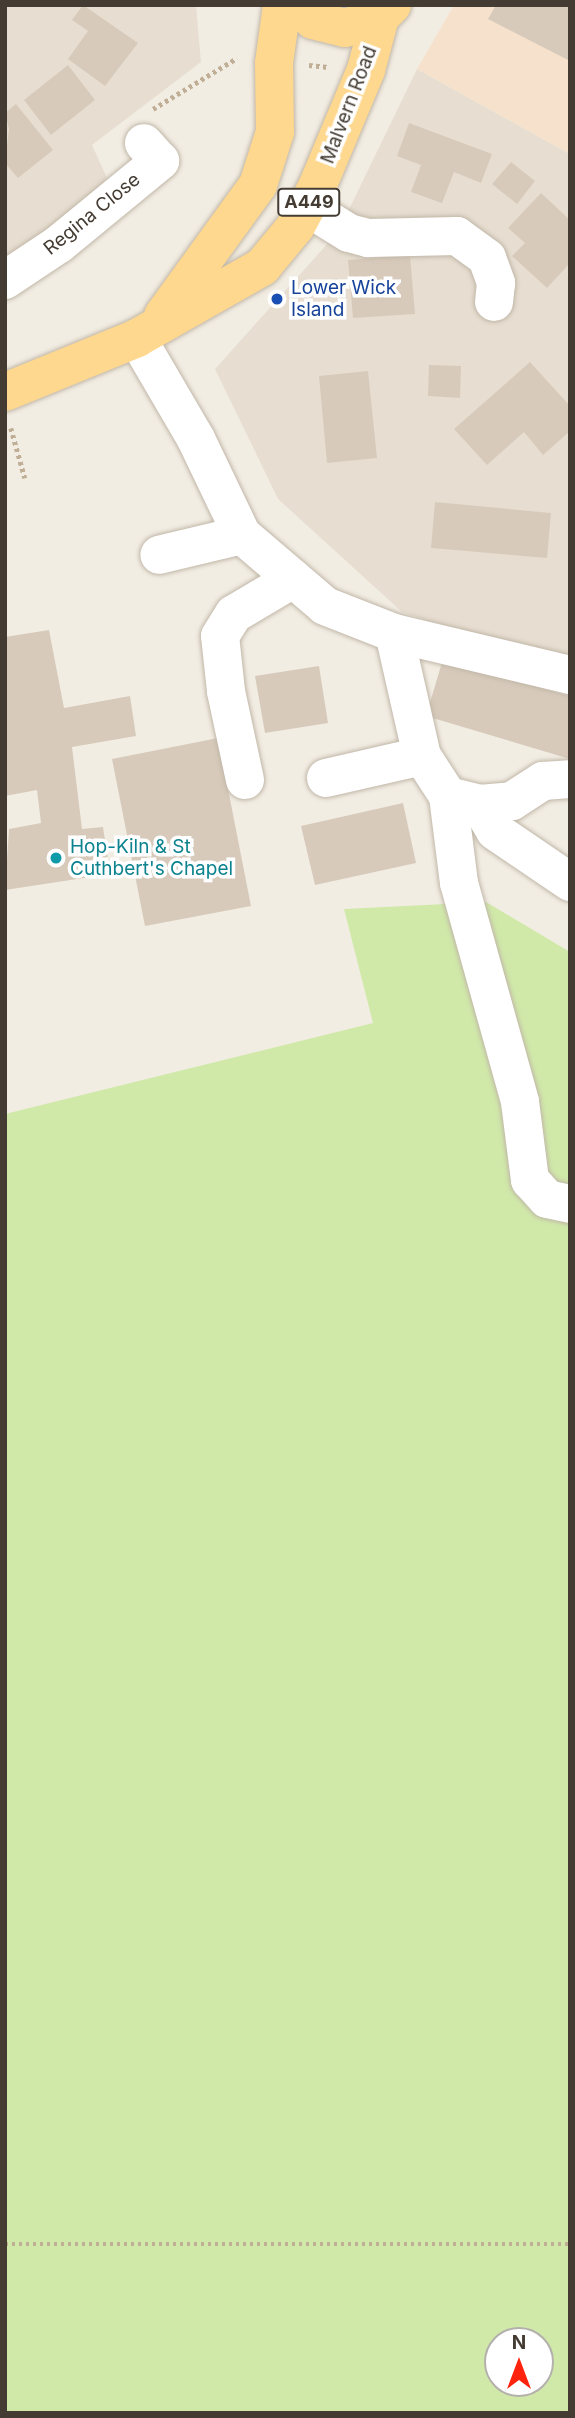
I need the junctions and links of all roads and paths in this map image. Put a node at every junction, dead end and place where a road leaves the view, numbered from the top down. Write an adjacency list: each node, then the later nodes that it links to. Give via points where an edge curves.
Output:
1 (282, 5): 8 (main road, A449, via 274,63 275,132 258,185)
2 (296, 5): 3 (main road, via 313,20 345,28)
3 (386, 11): 5 (main road, Malvern Road / A449, via 366,70)
4 (144, 143): 6 (street, Regina Close, via 160,161 59,244)
5 (307, 207): 7 (street, via 349,233 368,238 457,236 486,258 496,283); 8 (main road, Malvern Road / A449, via 262,267)
6 (5, 280)
7 (494, 302)
8 (148, 330): 9 (main road, Malvern Road / A449); 11 (street)
9 (7, 406): 10 (path)
10 (25, 478)
11 (242, 535): 12 (street); 13 (street)
12 (159, 555)
13 (293, 579): 14 (street, via 325,606); 19 (street, via 234,614 220,636)
14 (394, 633): 15 (street); 16 (street)
15 (570, 675)
16 (422, 757): 17 (street); 20 (street)
17 (326, 778)
18 (570, 779): 20 (street, via 543,781 512,801)
19 (245, 780)
20 (464, 800): 21 (street, via 495,831); 22 (street, via 459,883 520,1101 530,1180 547,1199)
21 (570, 882)
22 (570, 1204)
23 (5, 2244): 24 (path)
24 (570, 2244)

